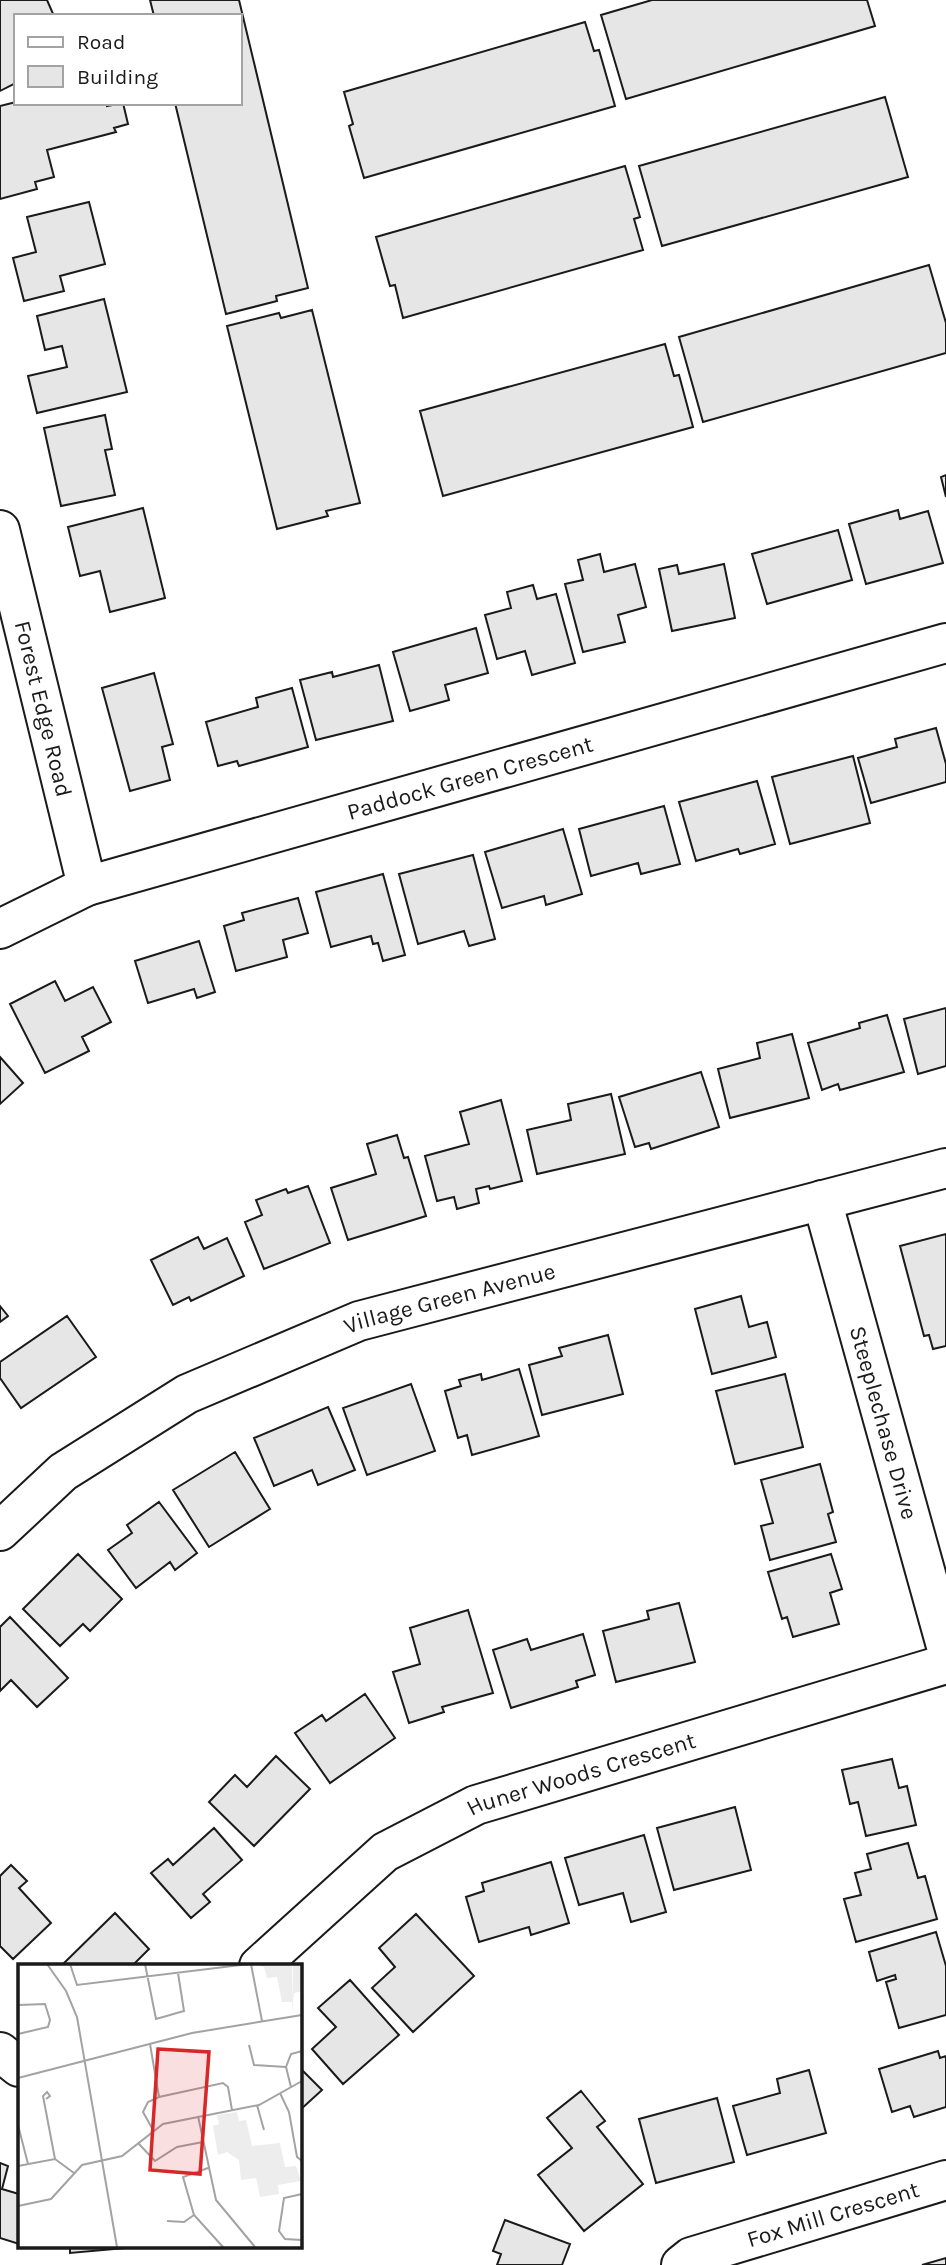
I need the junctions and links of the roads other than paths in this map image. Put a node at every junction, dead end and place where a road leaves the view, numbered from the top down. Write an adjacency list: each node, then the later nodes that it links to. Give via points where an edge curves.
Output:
1 (0, 530): 3 (street, Forest Edge Road)
2 (946, 643): 3 (street, Paddock Green Crescent)
3 (87, 886): 4 (street, Paddock Green Crescent)
4 (0, 929)
5 (946, 1168): 6 (street, Village Green Avenue)
6 (822, 1200): 7 (street, Village Green Avenue, via 359,1321 187,1394); 8 (street, Steeplechase Drive)
7 (7, 1510)
8 (946, 1646)
9 (946, 1664): 10 (street, Huner Woods Crescent, via 476,1805 385,1852)
10 (261, 1964)
11 (0, 2052): 12 (street)
12 (18, 2066)
13 (946, 2180): 14 (street, Fox Mill Crescent, via 691,2257)
14 (681, 2265)

